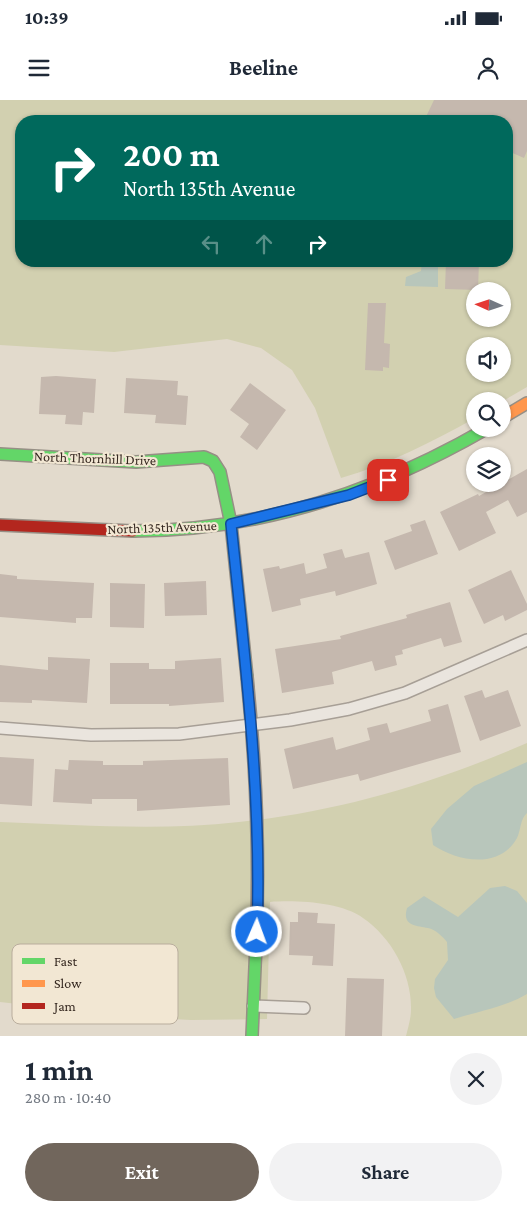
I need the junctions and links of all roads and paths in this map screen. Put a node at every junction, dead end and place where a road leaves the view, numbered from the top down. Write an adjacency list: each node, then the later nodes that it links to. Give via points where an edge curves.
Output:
1 (527, 403): 2 (street)
2 (511, 413)
3 (471, 437): 5 (street, North 135th Avenue, via 388,480 349,495)
4 (0, 454): 5 (street, North Thornhill Drive, via 136,462 204,457 213,461 220,472)
5 (231, 524): 6 (street, North 135th Avenue, via 104,530); 8 (street, North Thornhill Drive)
6 (0, 525)
7 (527, 640): 8 (street, via 405,693 349,709)
8 (252, 724): 9 (street, via 179,734 91,736); 10 (street, North Thornhill Drive, via 259,876)
9 (0, 728)
10 (253, 1006): 11 (street); 12 (street, North Thornhill Drive)
11 (304, 1008)
12 (252, 1036)

